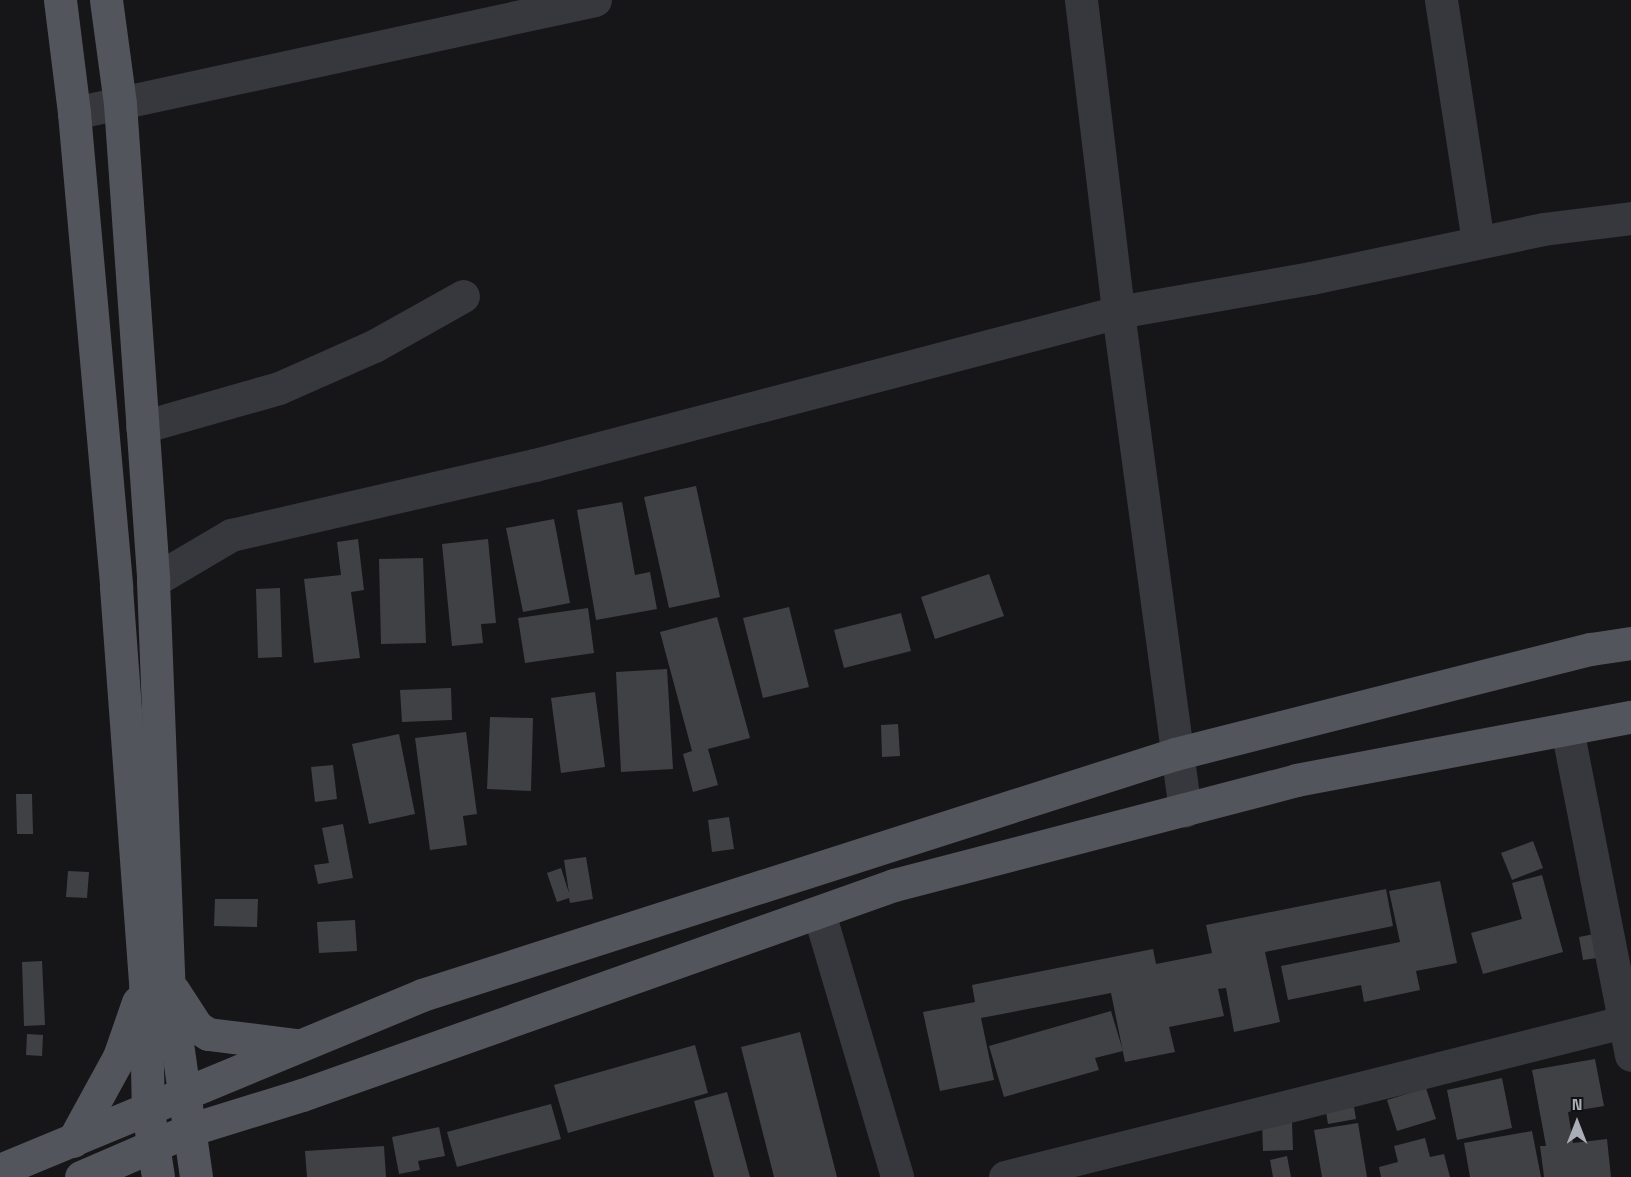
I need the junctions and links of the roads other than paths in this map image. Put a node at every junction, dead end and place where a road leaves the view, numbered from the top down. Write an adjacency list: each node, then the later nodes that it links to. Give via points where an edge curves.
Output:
1 (60, 0): 7 (main road)
2 (106, 0): 6 (main road)
3 (595, 0): 6 (street)
4 (1081, 0): 11 (street)
5 (1441, 0): 9 (street)
6 (120, 104): 7 (street); 12 (main road)
7 (74, 113): 20 (main road)
8 (1631, 218): 9 (street)
9 (1478, 242): 11 (street, via 1311,278)
10 (463, 296): 12 (street, via 375,346 279,388)
11 (1118, 312): 13 (street, via 535,465 231,535); 17 (street)
12 (142, 427): 13 (main road)
13 (153, 581): 20 (main road)
14 (1631, 643): 17 (main road, via 1591,649)
15 (1631, 717): 16 (main road)
16 (1567, 729): 18 (main road, via 1296,780); 21 (street)
17 (1175, 754): 18 (street); 22 (main road, via 422,995)
18 (1185, 811): 19 (main road, via 894,885)
19 (819, 913): 26 (main road, via 302,1095); 32 (street)
20 (156, 980): 22 (main road, via 197,1027 208,1034); 24 (main road); 25 (main road); 27 (main road)
21 (1623, 1022): 23 (street); 33 (street)
22 (298, 1046): 24 (main road)
23 (1631, 1054)
24 (185, 1094): 25 (main road); 26 (main road)
25 (148, 1112): 27 (main road); 28 (main road)
26 (192, 1129): 28 (main road); 31 (main road)
27 (73, 1141): 29 (main road)
28 (155, 1162): 30 (main road)
29 (0, 1170)
30 (81, 1177)
31 (196, 1177)
32 (897, 1177)
33 (1005, 1177)

